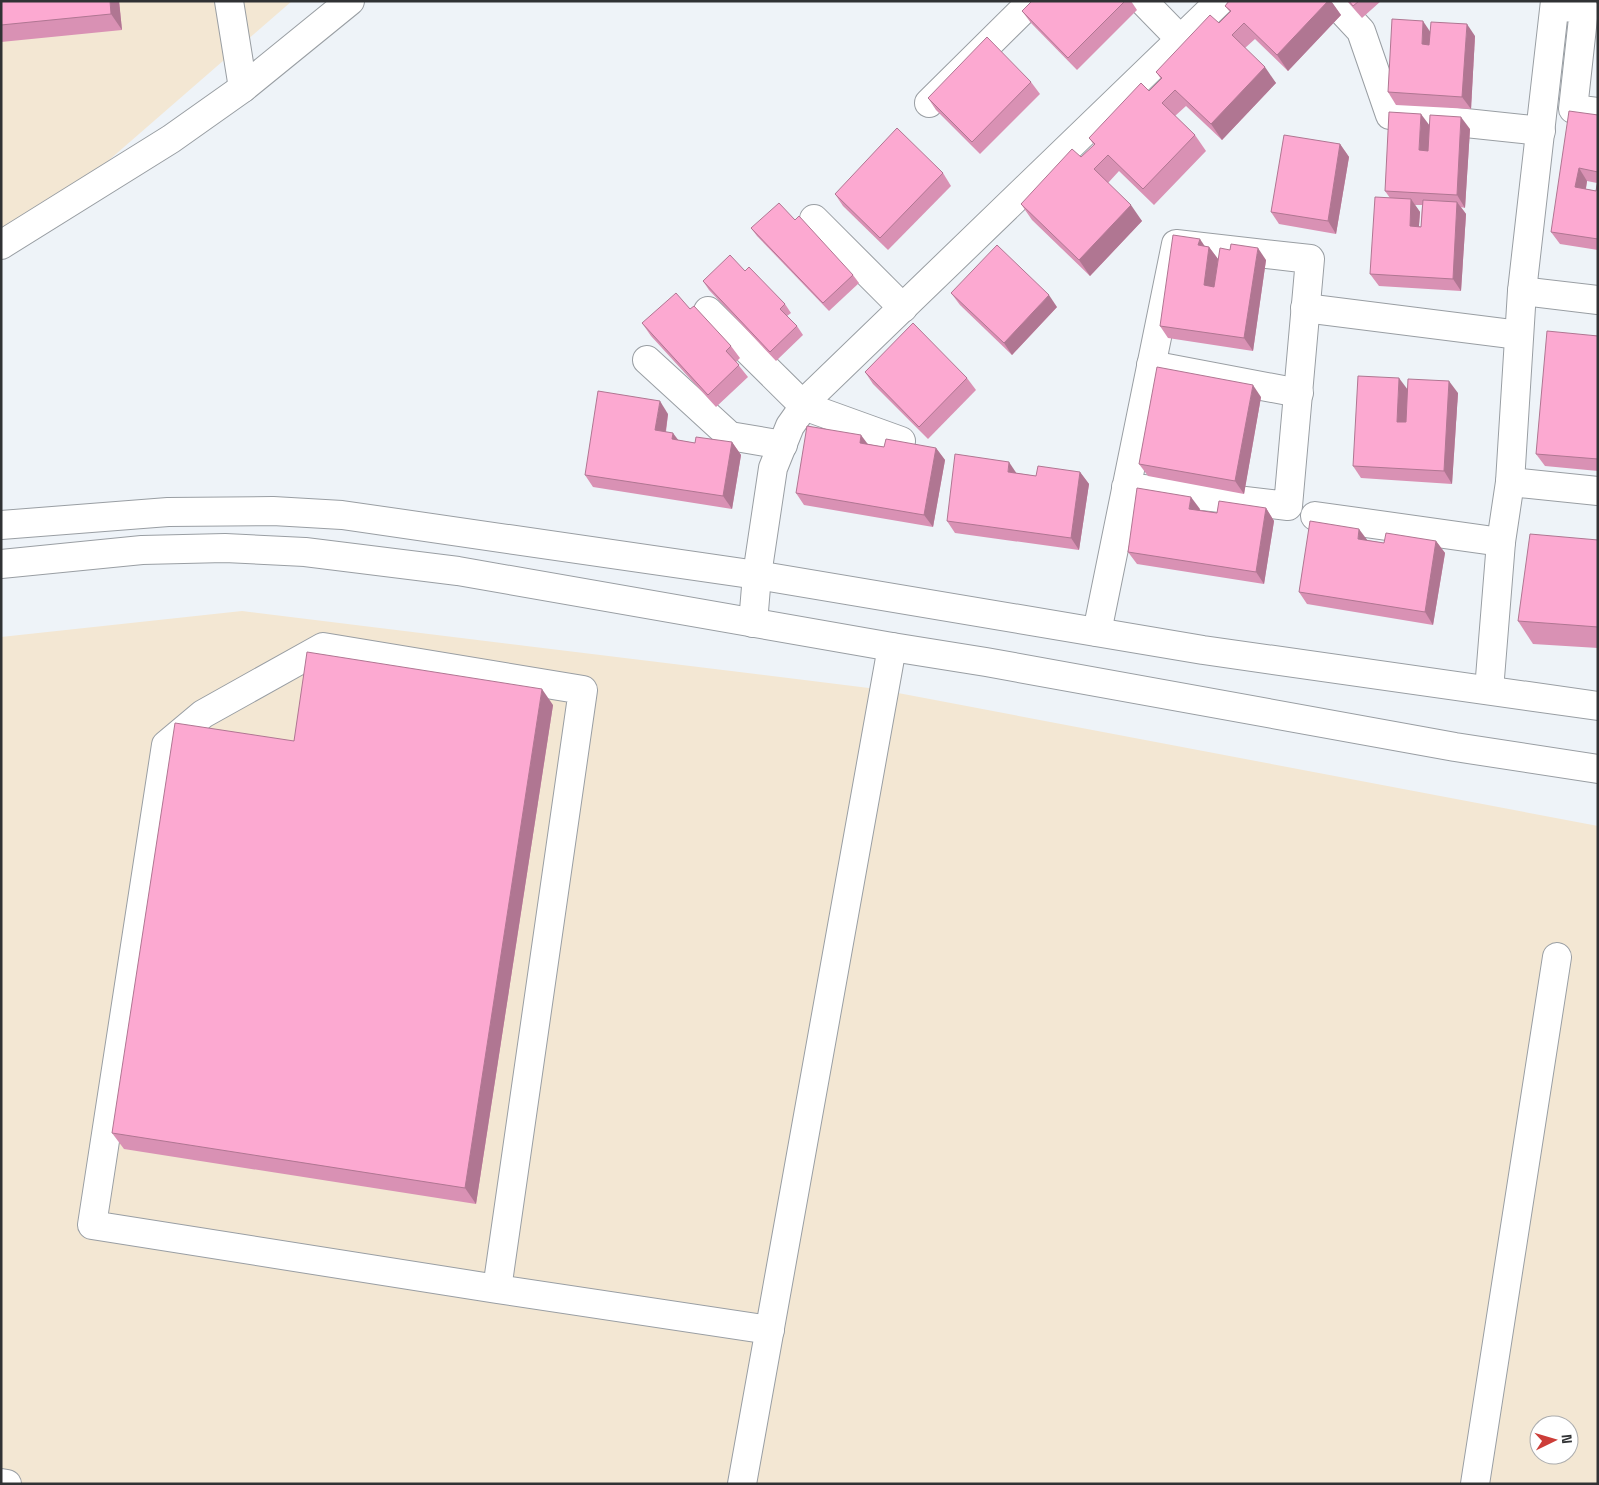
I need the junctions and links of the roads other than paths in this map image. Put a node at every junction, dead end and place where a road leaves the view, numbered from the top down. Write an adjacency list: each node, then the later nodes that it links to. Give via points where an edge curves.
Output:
1 (229, 1): 11 (street)
2 (350, 1): 11 (street)
3 (1032, 1): 12 (street)
4 (1143, 1): 9 (street)
5 (1220, 1): 9 (street)
6 (1333, 1): 14 (street, via 1361,31 1390,114)
7 (1555, 4): 8 (street); 14 (street)
8 (1584, 5): 10 (street)
9 (1181, 40): 19 (street)
10 (1587, 82): 13 (street, via 1573,109)
11 (243, 88): 16 (street, via 171,139)
12 (929, 102)
13 (1598, 112)
14 (1541, 131): 17 (street)
15 (814, 219): 19 (street)
16 (1, 245)
17 (1522, 291): 18 (street); 22 (street)
18 (1598, 300)
19 (903, 308): 26 (street)
20 (1305, 308): 22 (street); 24 (street, via 1310,259 1176,244); 25 (street)
21 (708, 311): 26 (street)
22 (1519, 335): 29 (street)
23 (647, 360): 28 (street, via 730,436)
24 (1151, 365): 25 (street); 30 (street)
25 (1299, 393): 30 (street, via 1288,506)
26 (804, 406): 27 (street); 28 (street, via 790,426)
27 (901, 441)
28 (783, 445): 36 (street, via 774,468)
29 (1510, 482): 31 (street); 34 (street)
30 (1126, 487): 38 (street)
31 (1598, 491)
32 (1315, 516): 34 (street)
33 (1, 526): 36 (street, via 168,512 273,511 342,515)
34 (1501, 542): 40 (street)
35 (1, 564): 37 (street, via 142,550 225,548 305,552 458,571)
36 (758, 575): 37 (street); 38 (street)
37 (753, 623): 39 (street)
38 (1097, 632): 40 (street)
39 (892, 647): 42 (street, via 1456,747); 45 (street)
40 (1489, 690): 41 (street)
41 (1598, 706)
42 (1598, 769)
43 (1557, 957): 49 (street)
44 (497, 1290): 44 (street, via 92,1225 166,745 203,714 323,647 583,690); 45 (street)
45 (770, 1330): 48 (street)
46 (1, 1483): 47 (street)
47 (7, 1484)
48 (742, 1484)
49 (1475, 1484)

